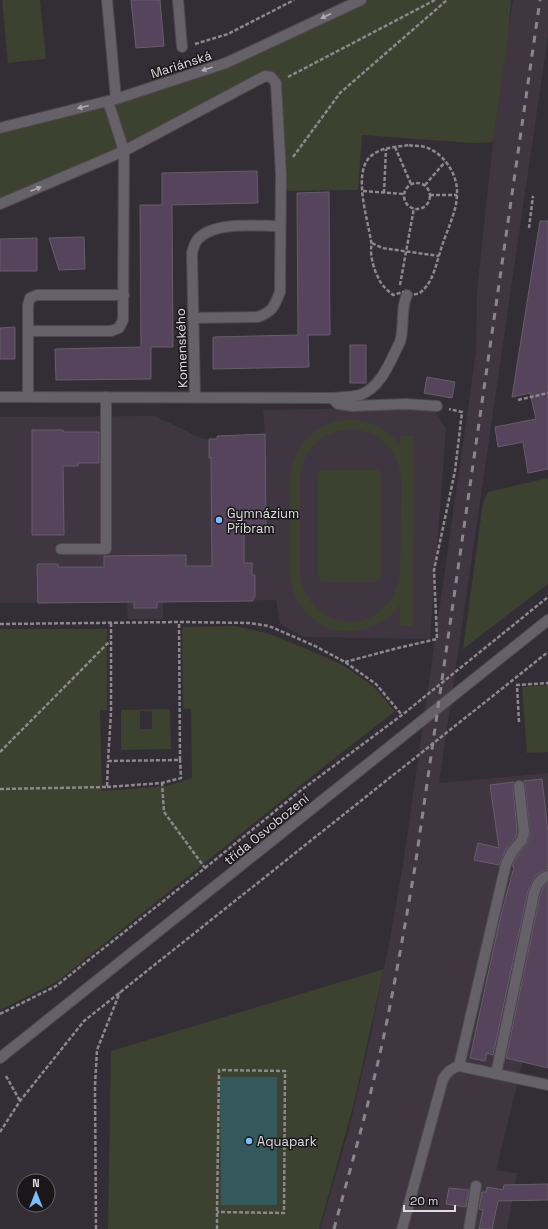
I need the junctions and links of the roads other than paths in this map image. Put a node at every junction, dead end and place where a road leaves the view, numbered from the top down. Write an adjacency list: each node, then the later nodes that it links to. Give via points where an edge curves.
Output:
1 (107, 0): 5 (street)
2 (178, 0): 4 (street)
3 (361, 0): 5 (street, Mariánská, one-way to 5, via 226,63)
4 (182, 47)
5 (112, 100): 6 (street, Mariánská, one-way to 6); 7 (street)
6 (0, 128)
7 (124, 151): 8 (street, one-way to 7); 9 (street, via 265,76 271,77 276,84 281,174); 11 (street)
8 (0, 204)
9 (280, 226): 12 (street, Komenského, via 221,227 206,232 197,240 192,253); 12 (street, via 280,292 275,305 268,313 258,317)
10 (405, 293): 18 (street, via 403,334 378,383 360,395)
11 (124, 295): 13 (street, via 123,320 119,328 112,331); 13 (street, via 37,295 30,298 28,305)
12 (193, 318): 17 (street, Komenského)
13 (28, 331): 15 (street)
14 (0, 397): 15 (street, Komenského)
15 (28, 397): 16 (street, Komenského)
16 (106, 397): 17 (street, Komenského); 20 (street, via 106,548)
17 (195, 397): 18 (street)
18 (332, 398): 19 (street, via 338,404 352,406)
19 (437, 406)
20 (61, 549)
21 (548, 620): 24 (street, třída Osvobození)
22 (519, 786): 25 (street, via 524,832 522,840 506,864)
23 (548, 876): 26 (street, via 537,884 534,893)
24 (0, 1058)
25 (459, 1066): 26 (street); 29 (street, via 447,1072 443,1079)
26 (496, 1074): 27 (street)
27 (548, 1084)
28 (476, 1186): 30 (street)
29 (402, 1229)
30 (469, 1229)

